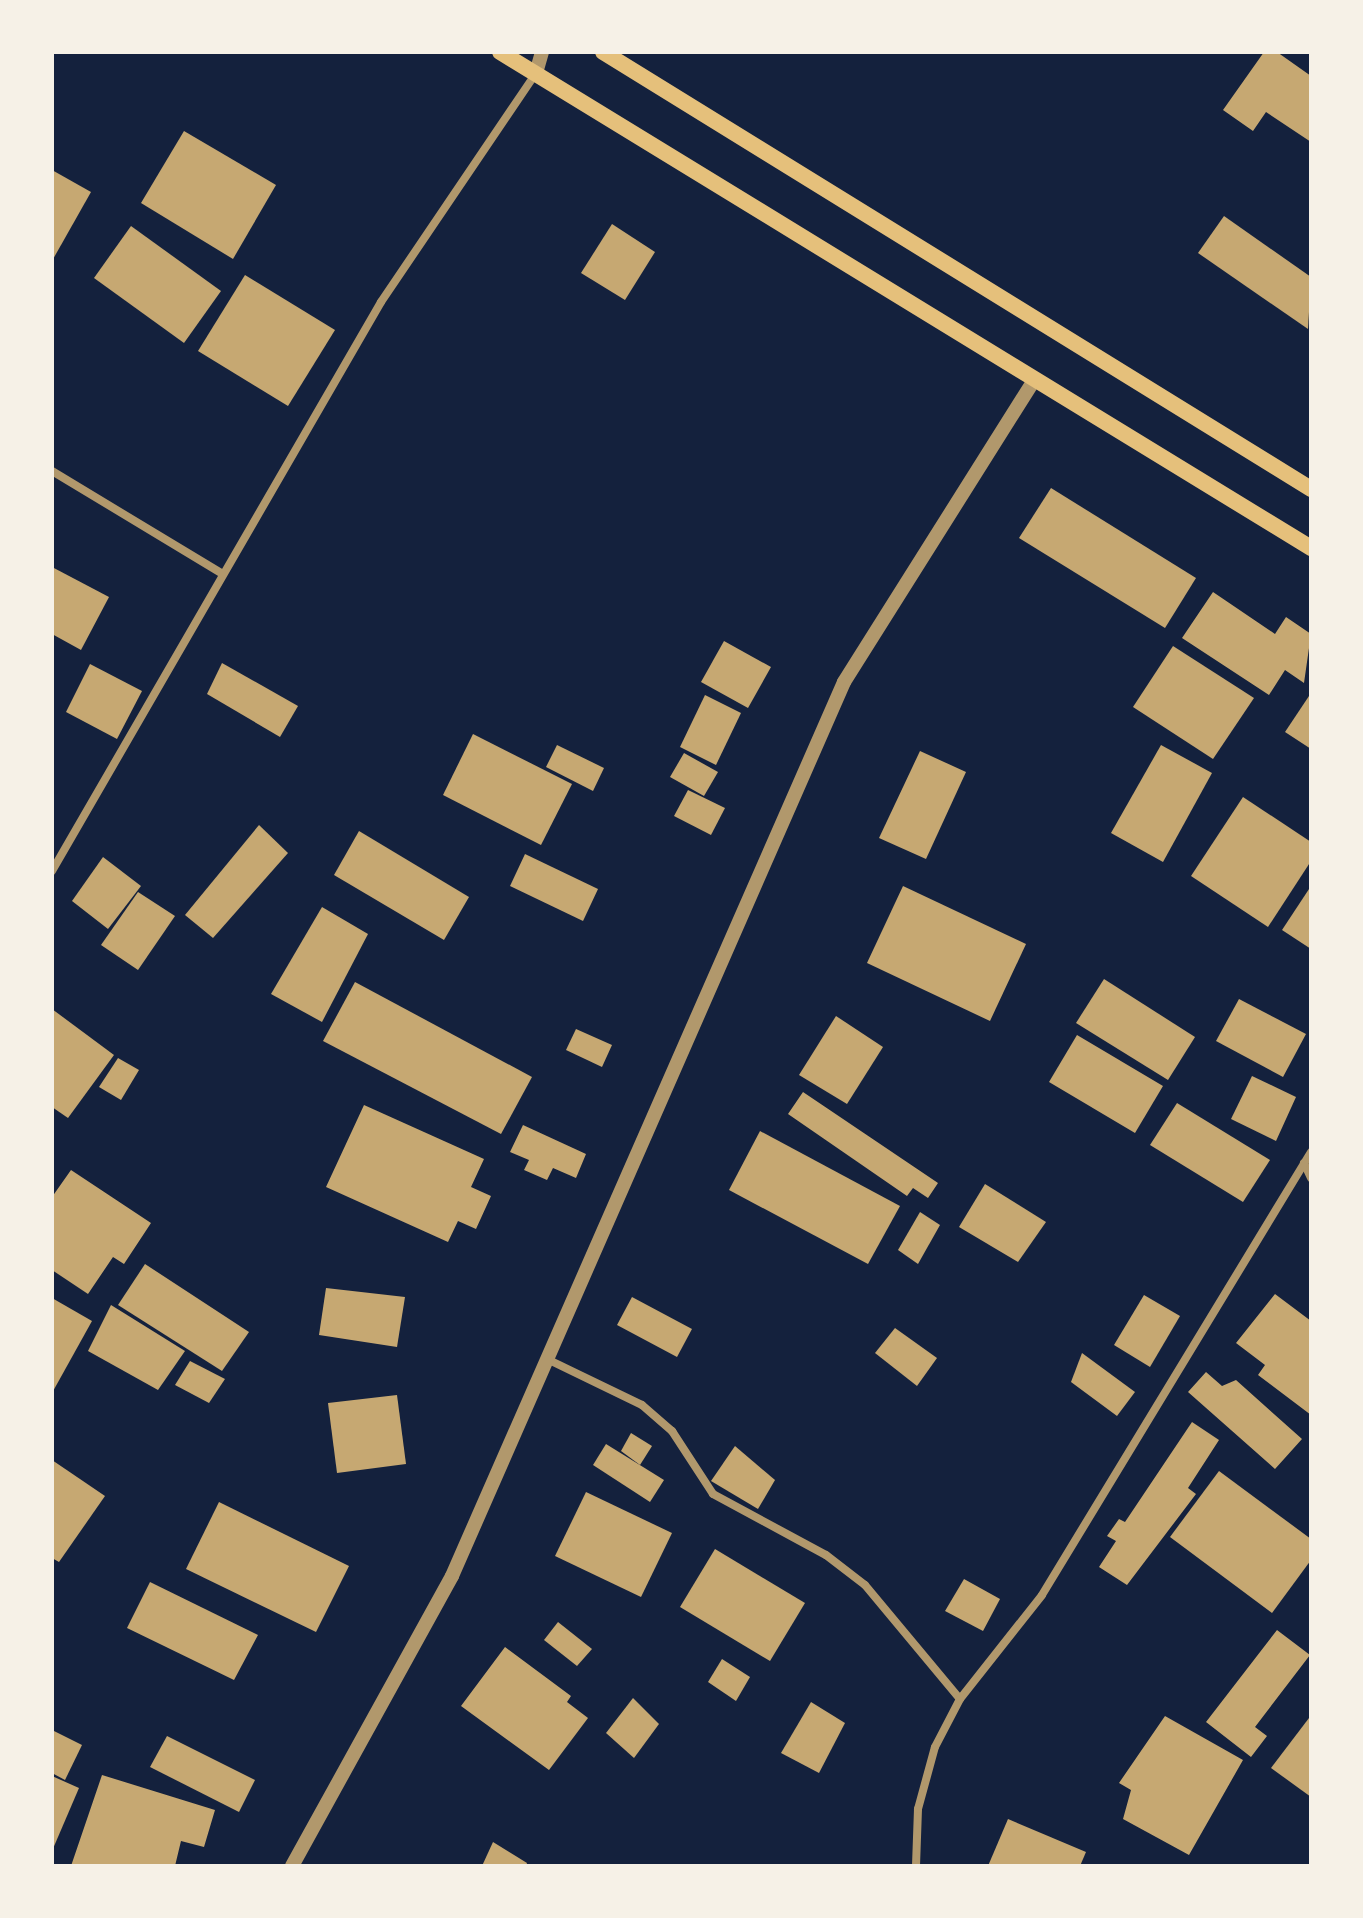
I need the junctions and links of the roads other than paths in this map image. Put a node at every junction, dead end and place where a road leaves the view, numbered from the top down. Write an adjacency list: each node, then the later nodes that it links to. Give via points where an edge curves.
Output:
1 (500, 52): 4 (main road)
2 (542, 52): 4 (street)
3 (603, 52): 7 (main road)
4 (536, 73): 5 (main road); 9 (street, via 381,302)
5 (1034, 380): 8 (main road); 14 (street, via 844,682)
6 (52, 471): 9 (street)
7 (1311, 489)
8 (1311, 548)
9 (221, 573): 10 (street)
10 (52, 871)
11 (1311, 1152): 12 (street)
12 (1304, 1163): 13 (street); 15 (street, via 1042,1595)
13 (1311, 1178)
14 (549, 1360): 15 (street, via 642,1405 672,1431 713,1494 826,1555 865,1585); 16 (street, via 425,1631)
15 (960, 1699): 17 (street, via 935,1747 918,1809)
16 (292, 1866)
17 (916, 1866)

